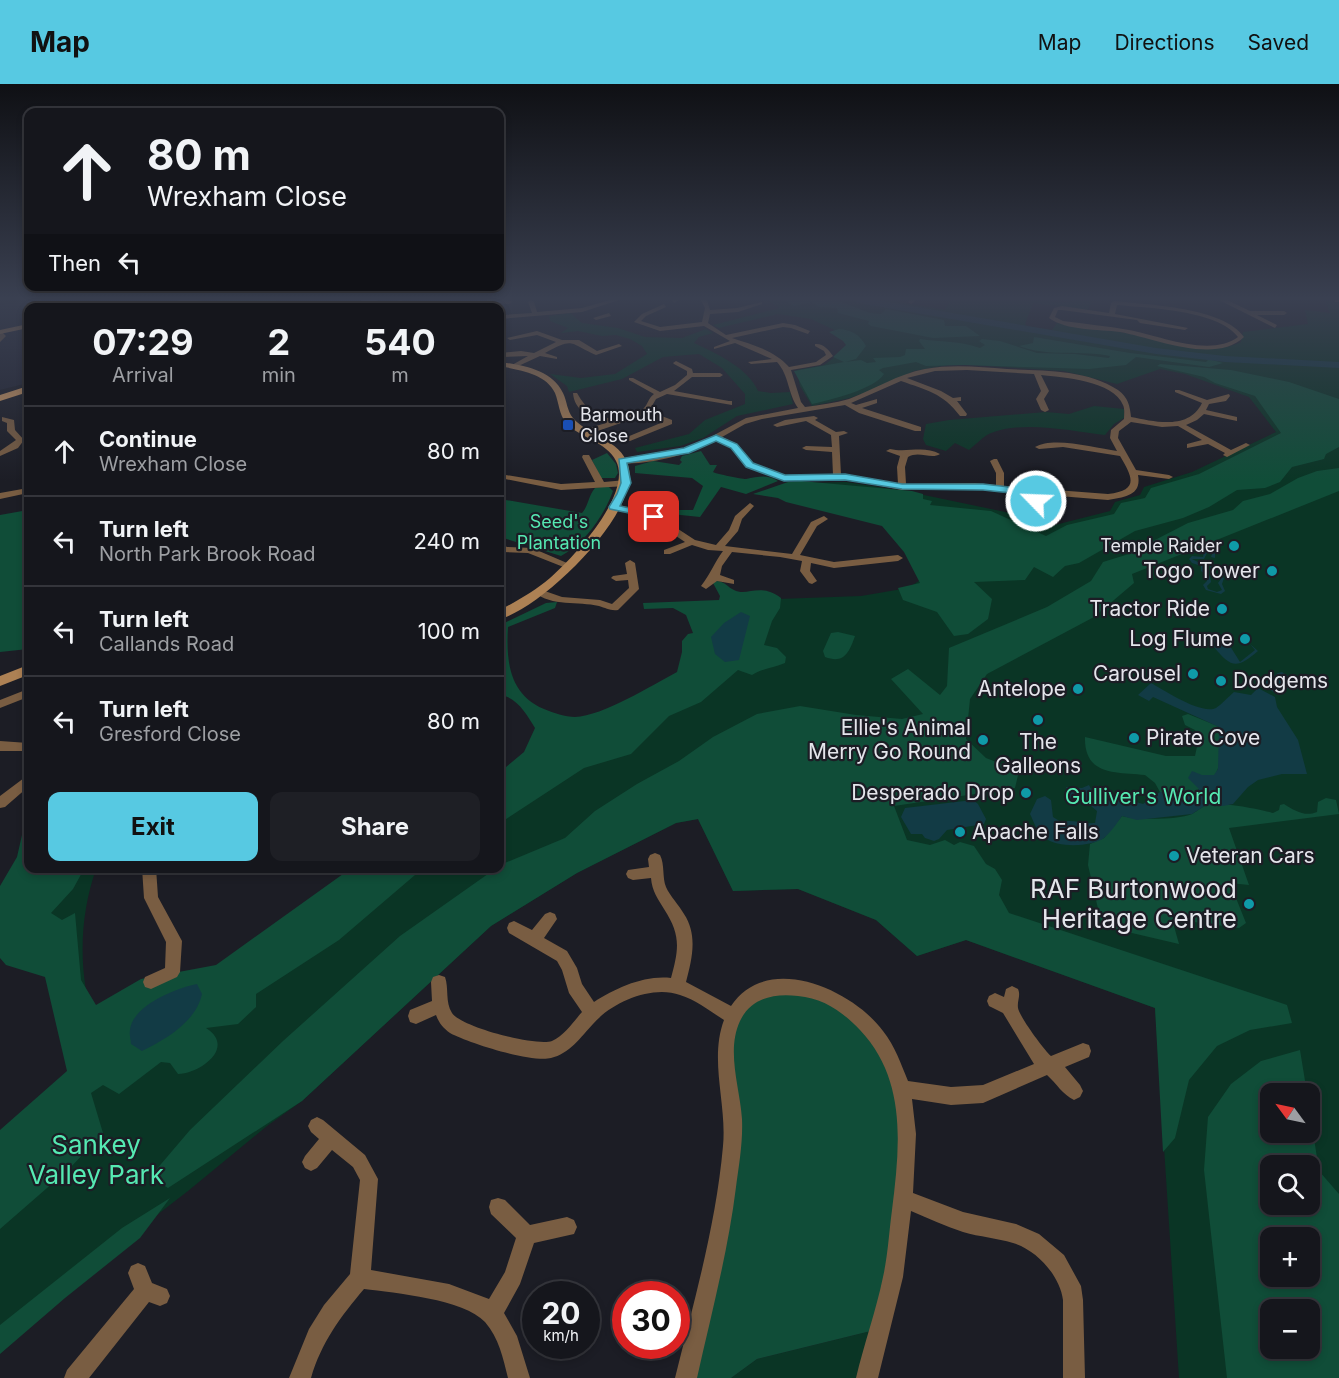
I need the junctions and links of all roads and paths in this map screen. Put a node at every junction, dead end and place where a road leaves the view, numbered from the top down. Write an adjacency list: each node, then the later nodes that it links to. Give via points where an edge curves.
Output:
1 (524, 360): 8 (street)
2 (774, 360): 5 (street)
3 (779, 360): 9 (street)
4 (823, 360): 9 (street)
5 (751, 362)
6 (676, 363): 11 (street, via 689,369)
7 (504, 365): 8 (street)
8 (514, 366): 39 (street, via 553,384 566,416)
9 (787, 369): 28 (street)
10 (1036, 372): 13 (street, via 949,368); 26 (street, via 1045,391 1040,399 1043,408); 33 (street, via 1072,376 1105,386 1124,401)
11 (690, 375): 12 (street); 17 (street)
12 (720, 375)
13 (900, 378): 23 (street); 31 (street, via 956,400)
14 (631, 379): 19 (street)
15 (24, 390): 21 (main road)
16 (1177, 391): 24 (street)
17 (669, 392): 19 (street); 25 (street)
18 (575, 394): 35 (street, via 587,412)
19 (659, 394): 30 (street)
20 (1226, 396): 24 (street)
21 (0, 398)
22 (876, 401): 27 (street)
23 (845, 402): 27 (street); 28 (street)
24 (1206, 402): 29 (street)
25 (729, 403)
26 (1031, 405)
27 (855, 408): 38 (street)
28 (803, 410): 40 (street, via 749,420)
29 (1203, 411): 34 (street); 37 (street)
30 (644, 412): 35 (street); 41 (street, via 669,422)
31 (966, 415)
32 (5, 418): 49 (street, via 12,422 11,431 20,440)
33 (1129, 419): 37 (street); 50 (street, via 1114,434)
34 (1234, 419)
35 (613, 422): 39 (street)
36 (777, 425): 46 (street, via 811,418 840,434)
37 (1181, 425): 42 (street)
38 (918, 429)
39 (586, 432): 54 (street)
40 (716, 437): 54 (street, via 686,451); 57 (street, via 734,446 749,465 775,476)
41 (630, 439)
42 (1209, 441): 43 (street, via 1230,454); 45 (street)
43 (1246, 445)
44 (804, 446): 46 (street)
45 (1190, 446)
46 (835, 450): 57 (street)
47 (890, 451): 51 (street)
48 (939, 453): 51 (street, via 916,449)
49 (0, 454)
50 (1123, 454): 52 (street, via 1063,445 1036,446); 56 (street)
51 (905, 455): 62 (street, via 900,464)
52 (1051, 457)
53 (993, 460): 63 (street, via 1000,473)
54 (622, 461): 61 (street)
55 (577, 462): 60 (street, via 587,459)
56 (1134, 472): 59 (street); 65 (street, via 1132,489 1119,496)
57 (837, 476): 62 (street)
58 (504, 477): 60 (street, via 561,487)
59 (1169, 477)
60 (600, 483): 61 (street)
61 (626, 483): 69 (street)
62 (902, 487): 63 (street)
63 (1000, 489): 65 (street)
64 (24, 492): 66 (street)
65 (1034, 492): 68 (street)
66 (0, 496)
67 (740, 503): 74 (street, via 752,505)
68 (1039, 506)
69 (614, 507): 71 (street, via 643,512); 82 (street)
70 (825, 519): 78 (street, via 814,524)
71 (660, 520): 72 (street); 73 (street)
72 (636, 530)
73 (692, 542): 74 (street); 77 (street)
74 (718, 548): 75 (street)
75 (730, 549): 78 (street); 84 (street, via 717,566)
76 (504, 550): 82 (street, via 529,550)
77 (667, 552)
78 (795, 556): 80 (street)
79 (900, 558): 80 (street, via 846,565)
80 (808, 560): 86 (street, via 804,570)
81 (630, 563): 83 (street)
82 (569, 566): 89 (street)
83 (633, 576): 85 (street); 89 (street, via 634,589 617,610 600,603 567,602)
84 (715, 577): 87 (street); 88 (street)
85 (616, 578)
86 (812, 581)
87 (731, 582)
88 (706, 586)
89 (539, 592): 90 (street)
90 (504, 613)
91 (24, 672): 92 (street)
92 (0, 681)
93 (24, 695): 94 (street)
94 (0, 704)
95 (0, 746): 96 (street)
96 (24, 747)
97 (24, 783): 98 (street)
98 (0, 803)
99 (149, 873): 104 (street, via 151,898 175,949 172,972)
100 (633, 874): 106 (street, via 655,866 661,893 681,922 685,956)
101 (550, 919): 103 (street)
102 (514, 928): 103 (street)
103 (534, 939): 109 (street, via 566,961 575,988)
104 (151, 982)
105 (439, 982): 108 (street)
106 (677, 986): 109 (street, via 652,986 610,1001); 111 (street)
107 (1006, 1001): 113 (street, via 1038,1056)
108 (441, 1005): 109 (street, via 448,1022 462,1032 547,1050 558,1047); 110 (street)
109 (592, 1013)
110 (416, 1016)
111 (733, 1016): 114 (street, via 746,998 758,992 794,988 824,994 853,1011 876,1033 892,1057); 127 (street, via 725,1051 733,1122 726,1198)
112 (1083, 1051): 113 (street)
113 (1050, 1066): 114 (street, via 983,1094 951,1096); 115 (street)
114 (903, 1089): 117 (street, via 907,1139)
115 (1074, 1091)
116 (311, 1162): 121 (street, via 324,1132 359,1161 369,1179)
117 (903, 1199): 128 (street, via 893,1277); 129 (street, via 963,1222 1016,1234 1032,1241 1057,1262 1071,1286)
118 (498, 1207): 120 (street)
119 (567, 1227): 120 (street)
120 (527, 1235): 123 (street, via 513,1277)
121 (360, 1278): 123 (street, via 462,1297); 125 (street, via 315,1336)
122 (148, 1287): 124 (street)
123 (492, 1314): 126 (street, via 507,1336)
124 (75, 1378)
125 (300, 1378)
126 (519, 1378)
127 (686, 1378)
128 (867, 1378)
129 (1074, 1378)

